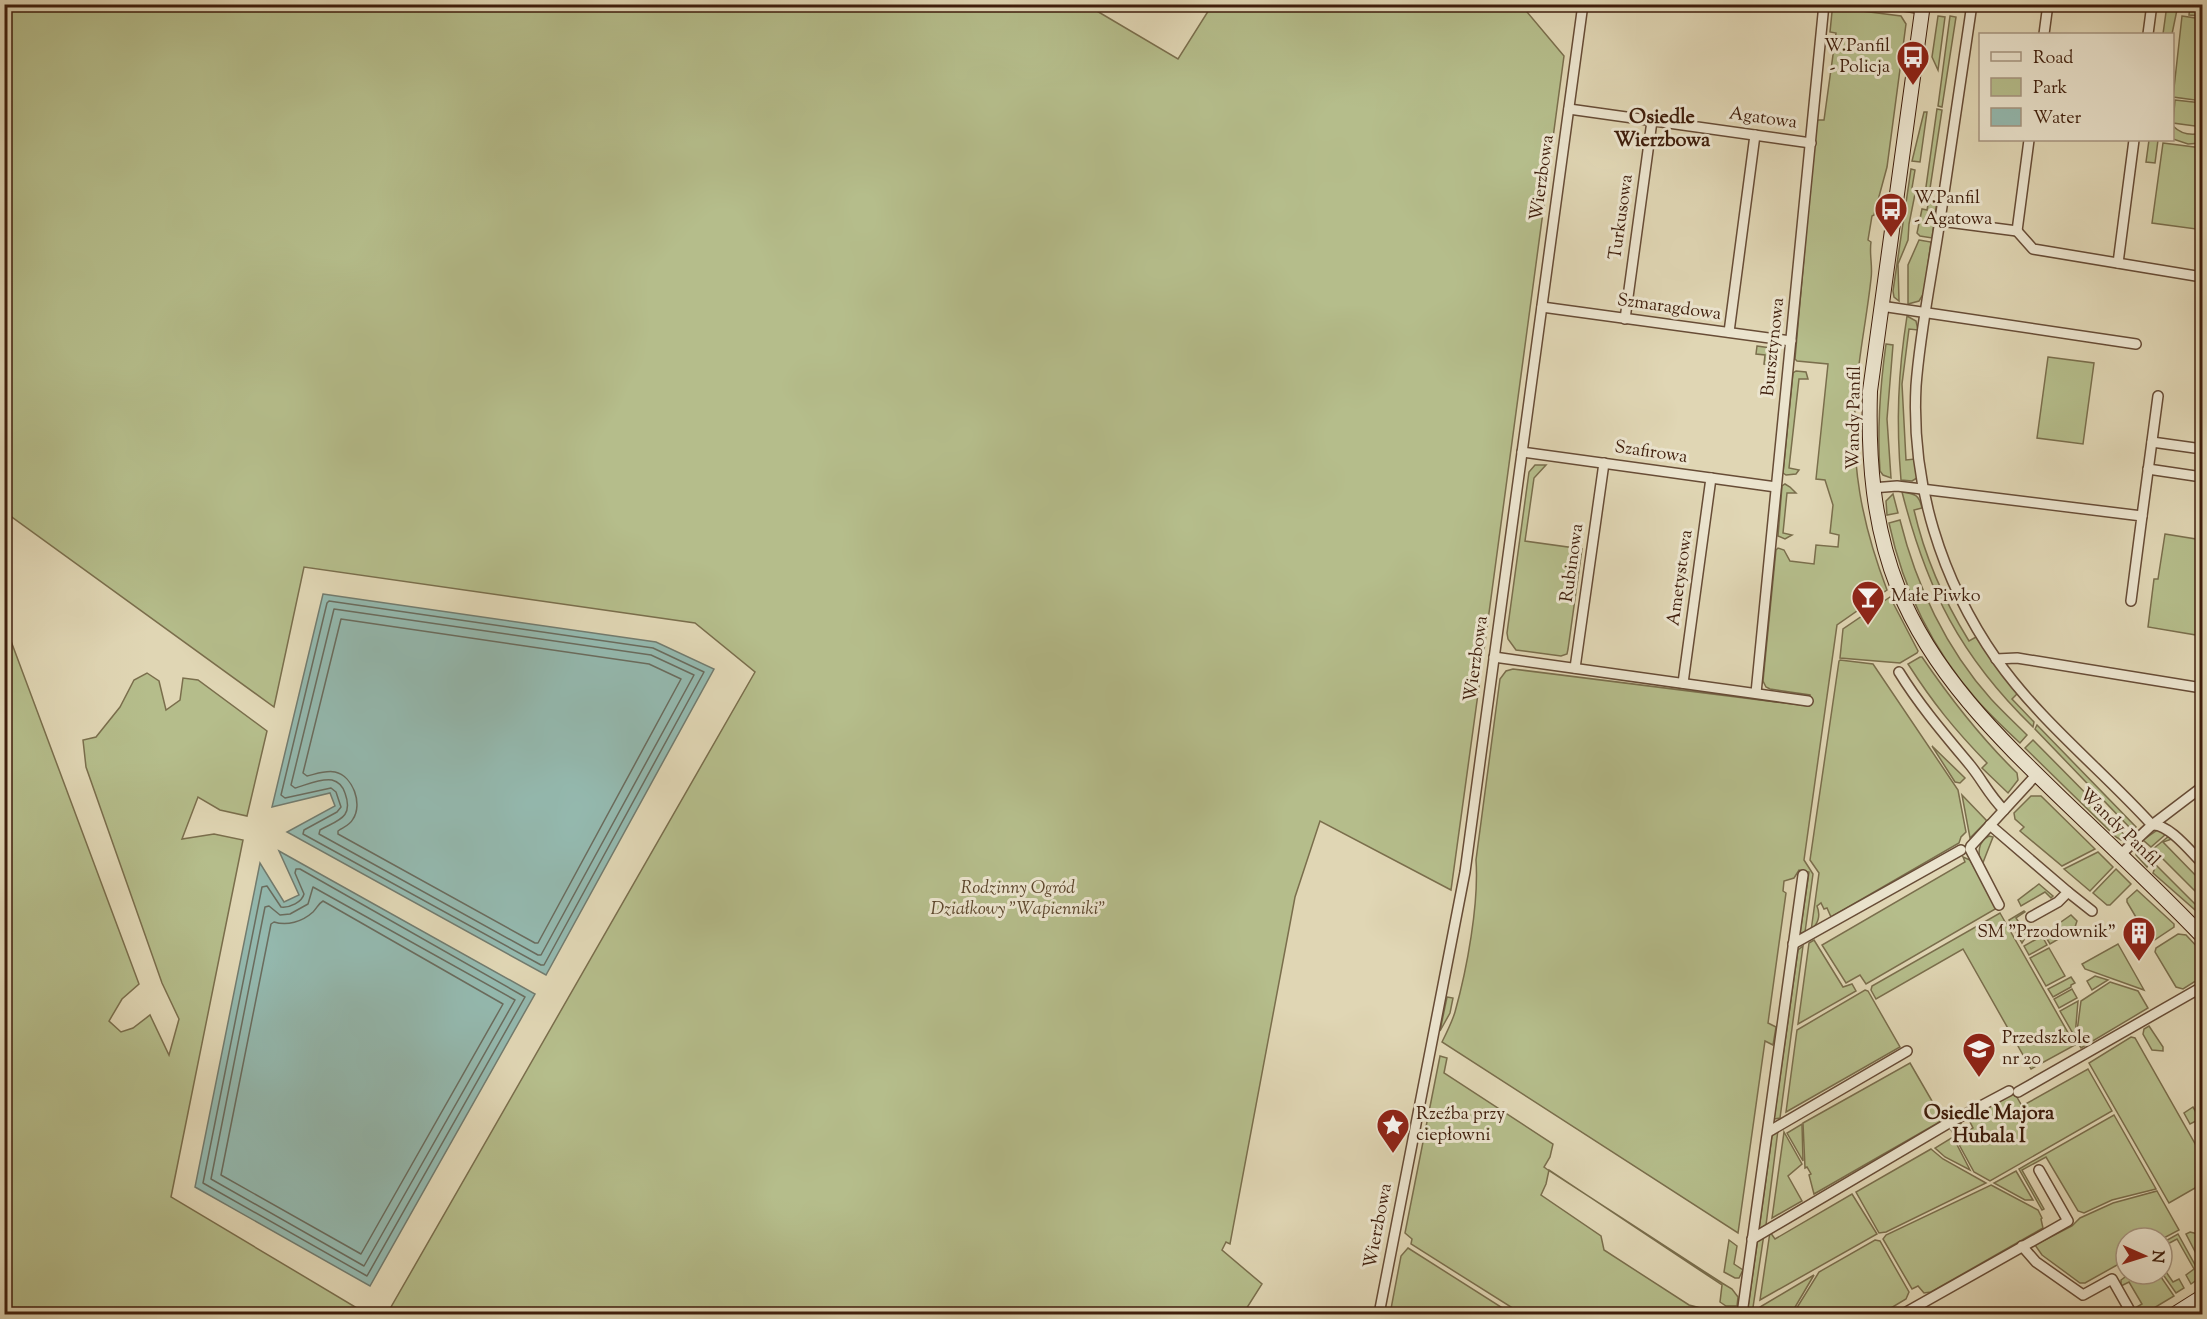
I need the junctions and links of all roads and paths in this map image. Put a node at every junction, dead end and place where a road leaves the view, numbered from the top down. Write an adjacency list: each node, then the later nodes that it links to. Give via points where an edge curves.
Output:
1 (1583, 4): 10 (street, Wierzbowa)
2 (1824, 4): 15 (street, Bursztynowa)
3 (1892, 4): 7 (street)
4 (1972, 4): 16 (street)
5 (2048, 4): 8 (street)
6 (2152, 4): 9 (street)
7 (1923, 7): 20 (street, Wandy Panfil)
8 (2044, 33)
9 (2148, 33)
10 (1569, 109): 11 (street, Agatowa); 21 (street, Wierzbowa)
11 (1652, 121): 12 (street, Agatowa); 23 (street, Turkusowa)
12 (1755, 135): 15 (street, Agatowa); 24 (street)
13 (2029, 141): 17 (street)
14 (2134, 141): 18 (street)
15 (1811, 143): 25 (street, Bursztynowa)
16 (1940, 221): 17 (street); 22 (street)
17 (2017, 231): 18 (street, via 2033,249)
18 (2118, 263): 19 (street)
19 (2202, 277)
20 (1881, 306): 22 (street); 36 (street, Wandy Panfil, via 1870,392)
21 (1542, 307): 23 (street, Szmaragdowa); 30 (street, Wierzbowa)
22 (1926, 313): 26 (street); 37 (street, via 1916,404)
23 (1624, 319): 24 (street, Szmaragdowa)
24 (1729, 332): 25 (street, Szmaragdowa)
25 (1791, 341): 35 (street, Bursztynowa)
26 (2136, 344)
27 (2158, 396): 28 (street)
28 (2152, 442): 29 (street); 32 (street)
29 (2202, 449)
30 (1522, 452): 31 (street, Szafirowa); 40 (street, Wierzbowa)
31 (1604, 464): 34 (street, Szafirowa); 42 (street, Rubinowa)
32 (2148, 469): 33 (street); 38 (street)
33 (2202, 477)
34 (1711, 478): 35 (street, Szafirowa); 44 (street, Ametystowa)
35 (1776, 487): 46 (street, Bursztynowa)
36 (1872, 488): 37 (street); 48 (street, Wandy Panfil, via 1898,588 1930,651 1981,717)
37 (1923, 488): 38 (street); 41 (street, via 1946,571)
38 (2142, 516): 39 (street)
39 (2131, 601)
40 (1494, 657): 42 (street); 73 (street, Wierzbowa, via 1465,872)
41 (1996, 659): 45 (street, via 2017,658); 52 (street)
42 (1575, 668): 44 (street)
43 (1899, 672): 50 (street, via 1938,729)
44 (1683, 683): 46 (street)
45 (2202, 688)
46 (1756, 693): 47 (street)
47 (1808, 701)
48 (2037, 774): 50 (street); 54 (street, Wandy Panfil)
49 (2202, 787): 52 (street, Wandy Panfil)
50 (2004, 810): 51 (street)
51 (1990, 825): 57 (street); 58 (street, via 1970,849)
52 (2152, 825): 54 (street, Wandy Panfil); 55 (street, via 2170,832)
53 (1961, 850): 64 (street)
54 (2120, 855): 59 (street, Wandy Panfil)
55 (2202, 863)
56 (1803, 874): 64 (street)
57 (2068, 892): 60 (street); 61 (street)
58 (1999, 905)
59 (2174, 906): 62 (street, Wandy Panfil); 63 (street, Wandy Panfil)
60 (2092, 911)
61 (2031, 917)
62 (2202, 927)
63 (2202, 936)
64 (1793, 944): 67 (street)
65 (2202, 987): 69 (street, via 1916,1142)
66 (1907, 1051): 67 (street)
67 (1768, 1132): 69 (street)
68 (2038, 1170): 70 (street, via 2068,1221)
69 (1752, 1239): 74 (street)
70 (2022, 1246): 72 (street, via 2036,1262 2083,1295 2112,1279); 75 (street)
71 (2201, 1299): 76 (street)
72 (2129, 1309)
73 (1379, 1314)
74 (1742, 1314)
75 (1903, 1314)
76 (2175, 1314)

